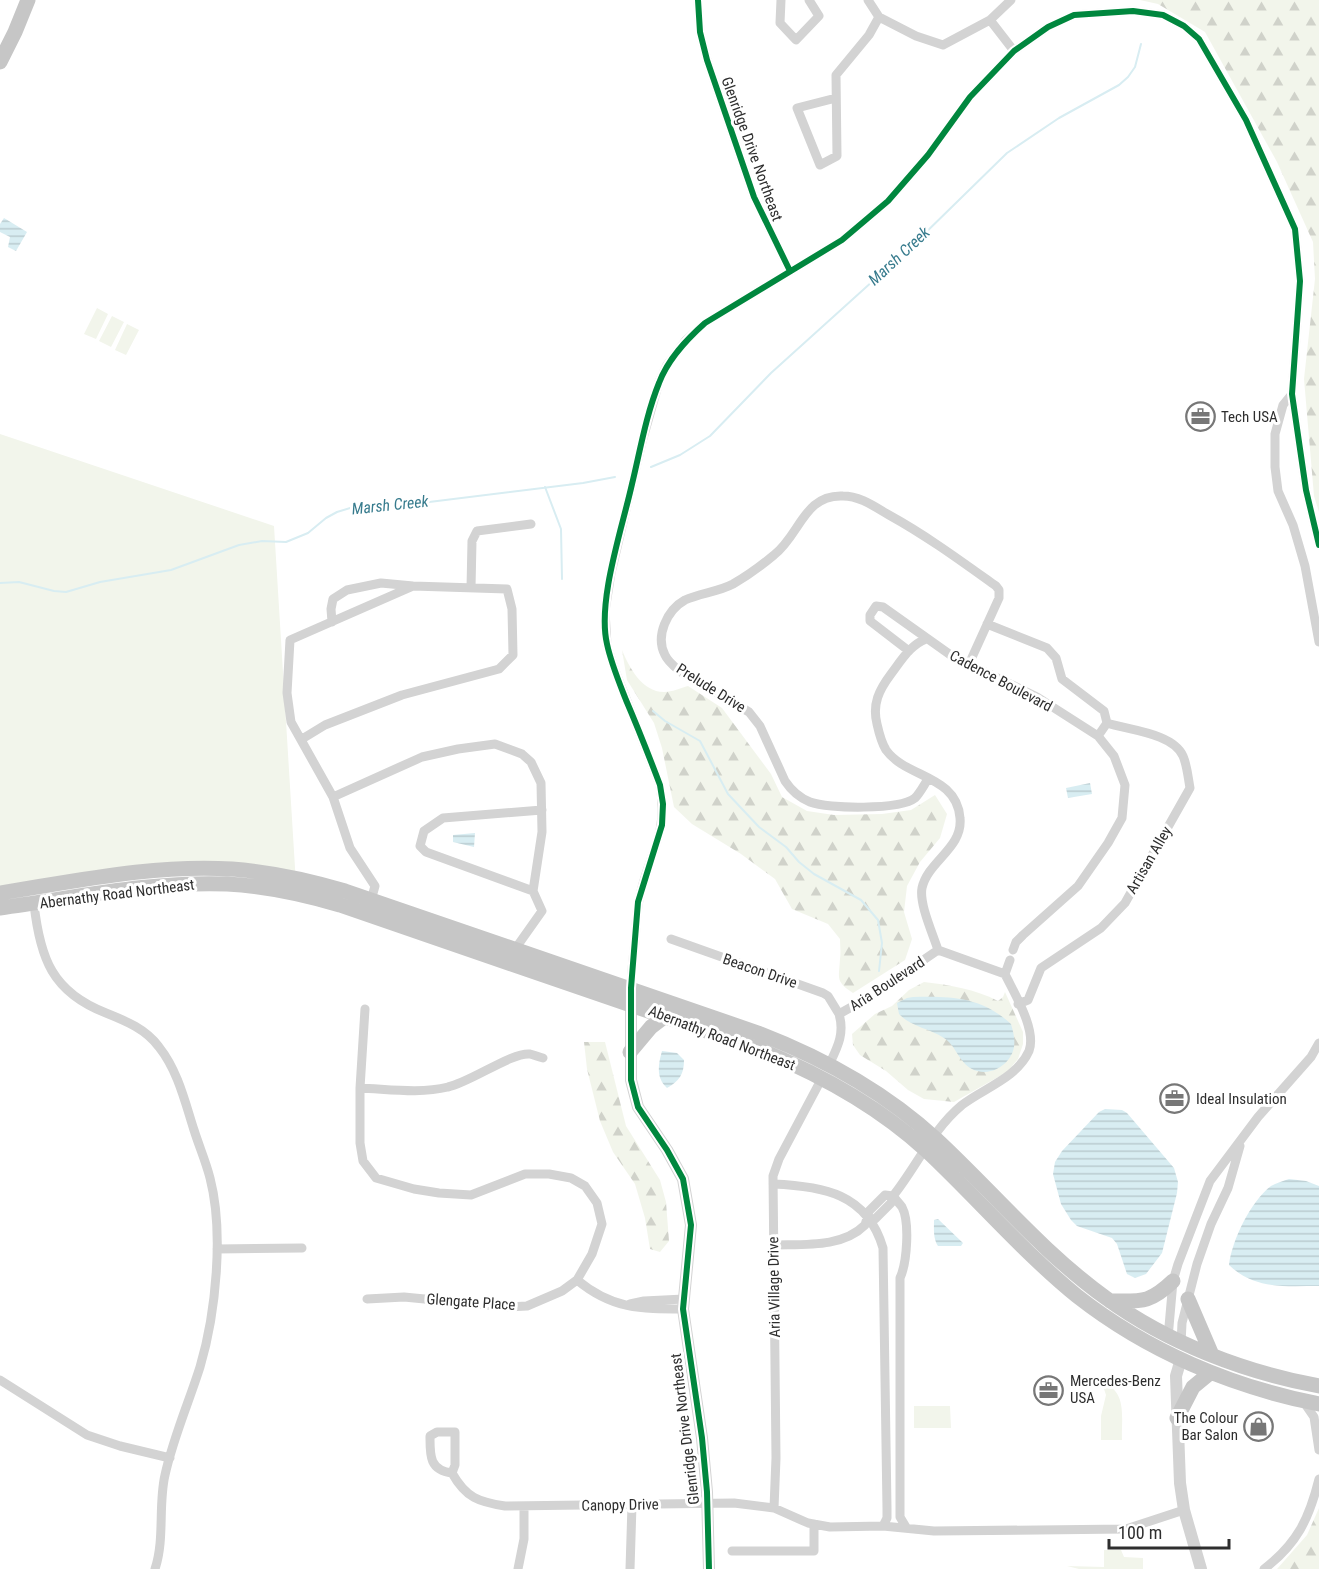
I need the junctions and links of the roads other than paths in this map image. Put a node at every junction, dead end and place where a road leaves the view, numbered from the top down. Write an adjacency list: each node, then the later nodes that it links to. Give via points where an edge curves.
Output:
1 (28, 0): 10 (main road)
2 (698, 0): 12 (street, Glenridge Drive Northeast, via 700,32 754,197)
3 (781, 0): 4 (street, via 780,23 796,40 819,16)
4 (809, 0)
5 (868, 0): 7 (street)
6 (1011, 0): 8 (street)
7 (879, 17): 8 (street, via 944,45); 11 (street, via 836,75)
8 (990, 20): 9 (street)
9 (1014, 51): 12 (street, via 970,97 888,201 842,240); 13 (street, via 1048,27 1074,15 1133,11 1163,15 1199,39 1246,120 1295,229 1300,281)
10 (0, 62)
11 (836, 98): 11 (street, via 837,156 820,165 797,108)
12 (790, 271): 41 (street, Glenridge Drive Northeast, via 705,323 686,340 668,365 651,406 611,573 604,611 607,645 660,785 663,804 657,845 638,902)
13 (1292, 394): 15 (street, via 1306,490); 21 (street, via 1283,405 1275,434 1275,467 1278,491 1305,566)
14 (531, 524): 17 (street, via 477,531 472,541)
15 (1319, 544)
16 (413, 586): 17 (street); 18 (street); 18 (street, via 381,583 347,590 333,599)
17 (471, 588): 26 (street, via 507,589 512,609 513,655 499,669 402,694 325,725)
18 (332, 622): 26 (street, via 290,640 287,693 291,722)
19 (987, 624): 23 (street); 24 (street, via 1047,648 1056,658 1062,679 1104,711); 27 (street, Prelude Drive, via 999,598 996,586 916,530 855,497 834,496 820,499 812,506 789,541 774,555 733,584 683,602 665,623 661,640 671,663 750,712 785,781 807,801 830,806 899,805 914,798)
20 (926, 639): 22 (street); 22 (street, Cadence Boulevard, via 883,607 876,606 870,621); 23 (street, Cadence Boulevard)
21 (1319, 642)
22 (909, 651): 27 (street, via 882,685 875,715 886,750)
23 (969, 664): 25 (street, Cadence Boulevard, via 1037,697)
24 (1107, 723): 25 (street); 43 (street, Artisan Alley, via 1162,737 1179,748 1190,788 1125,903 1101,928 1041,968 1028,1000)
25 (1098, 736): 37 (street, Cadence Boulevard, via 1114,756 1125,785 1122,818 1078,886 1023,935)
26 (302, 740): 28 (street)
27 (928, 779): 36 (street, via 948,790 956,800 961,819 956,840 922,888)
28 (333, 797): 29 (street, via 422,757 495,744 522,754 531,762 541,783); 33 (street, via 350,848 375,886)
29 (542, 810): 30 (street); 30 (street, via 443,819 424,831 420,846 426,852)
30 (533, 891): 38 (street, via 542,911)
31 (0, 893): 33 (main road, Abernathy Road Northeast, via 206,868 287,876 327,886)
32 (34, 904): 33 (main road, Abernathy Road Northeast, via 167,885 228,884); 34 (main road, Abernathy Road Northeast); 59 (street, via 41,948 60,983 88,1006 143,1031 170,1064 210,1178)
33 (368, 907): 38 (main road, Abernathy Road Northeast)
34 (0, 908)
35 (671, 939): 45 (street, Beacon Drive, via 823,993)
36 (938, 950): 40 (street, Aria Boulevard); 45 (street, Aria Boulevard)
37 (1013, 950)
38 (512, 957): 41 (main road, Abernathy Road Northeast); 42 (main road, Abernathy Road Northeast)
39 (1010, 960): 40 (street)
40 (1005, 974): 43 (street)
41 (631, 988): 42 (street, Glenridge Drive Northeast); 50 (main road, Abernathy Road Northeast, via 767,1036)
42 (631, 1004): 46 (main road, Abernathy Road Northeast); 48 (street, Glenridge Drive Northeast)
43 (1018, 1004): 53 (street, via 1030,1027 1029,1050 1016,1070 962,1106)
44 (365, 1009): 51 (street, Glengate Place)
45 (839, 1014): 50 (street, Aria Boulevard, via 841,1037)
46 (664, 1017): 48 (main road); 50 (main road, Abernathy Road Northeast)
47 (1319, 1043): 52 (street)
48 (630, 1052): 65 (street, Glenridge Drive Northeast, via 631,1080 638,1107 682,1179 690,1225)
49 (543, 1058): 51 (street, via 514,1056 474,1078 432,1090)
50 (825, 1071): 53 (main road, Abernathy Road Northeast, via 877,1093); 54 (street, Aria Village Drive, via 778,1159)
51 (360, 1088): 60 (street, Glengate Place, via 363,1161 376,1178 414,1189 471,1195 525,1173 549,1173 585,1186 597,1203 602,1224 592,1254)
52 (1241, 1141): 61 (street, via 1210,1181); 63 (street)
53 (928, 1142): 55 (street); 64 (main road, Abernathy Road Northeast); 68 (main road, Abernathy Road Northeast, via 1026,1249 1076,1294)
54 (773, 1184): 56 (street, via 823,1188 851,1201); 57 (street, Aria Village Drive)
55 (893, 1196): 56 (street, via 875,1219); 86 (street, via 903,1209 907,1242 900,1278 900,1517)
56 (867, 1218): 57 (street, via 860,1231 825,1244); 85 (street, via 879,1234 883,1248 887,1508)
57 (773, 1245): 83 (street, Aria Village Drive)
58 (302, 1248): 59 (street)
59 (217, 1249): 76 (street, via 206,1342)
60 (577, 1280): 62 (street, Glengate Place, via 527,1306 507,1308 404,1297); 65 (street, via 604,1299 628,1304)
61 (1173, 1281): 64 (main road, via 1157,1297); 66 (street)
62 (367, 1299)
63 (1188, 1299): 66 (street); 67 (main road)
64 (1110, 1301): 66 (main road, Abernathy Road Northeast)
65 (684, 1304): 79 (street, Glenridge Drive Northeast)
66 (1174, 1339): 67 (main road, Abernathy Road Northeast); 68 (street); 68 (street)
67 (1212, 1355): 71 (main road, Abernathy Road Northeast, via 1263,1373)
68 (1176, 1362): 69 (main road, Abernathy Road Northeast); 74 (street)
69 (1210, 1373): 72 (main road, Abernathy Road Northeast); 74 (main road, via 1193,1387)
70 (0, 1380): 76 (street, via 87,1435)
71 (1319, 1386)
72 (1303, 1401): 73 (main road, Abernathy Road Northeast); 75 (street, via 1314,1417)
73 (1319, 1404)
74 (1177, 1418): 81 (street)
75 (1319, 1450)
76 (170, 1458): 88 (street, via 162,1488)
77 (452, 1473): 77 (street, Canopy Drive, via 435,1466 430,1436 436,1432 455,1432); 82 (street, Canopy Drive, via 468,1494 481,1502)
78 (1319, 1479): 93 (street, via 1302,1528)
79 (707, 1503): 80 (street, Canopy Drive); 83 (street, Canopy Drive); 91 (street, Glenridge Drive Northeast)
80 (632, 1505): 82 (street, Canopy Drive); 90 (street)
81 (1183, 1505): 86 (street, Canopy Drive, via 1137,1526 1113,1530 934,1531); 92 (street)
82 (524, 1506): 89 (street, via 524,1539)
83 (774, 1508): 84 (street, Canopy Drive)
84 (814, 1524): 85 (street, Canopy Drive); 87 (street, via 814,1551)
85 (883, 1526): 86 (street, Canopy Drive)
86 (906, 1527)
87 (732, 1551)
88 (155, 1569)
89 (518, 1569)
90 (630, 1569)
91 (709, 1569)
92 (1201, 1569)
93 (1264, 1569)

